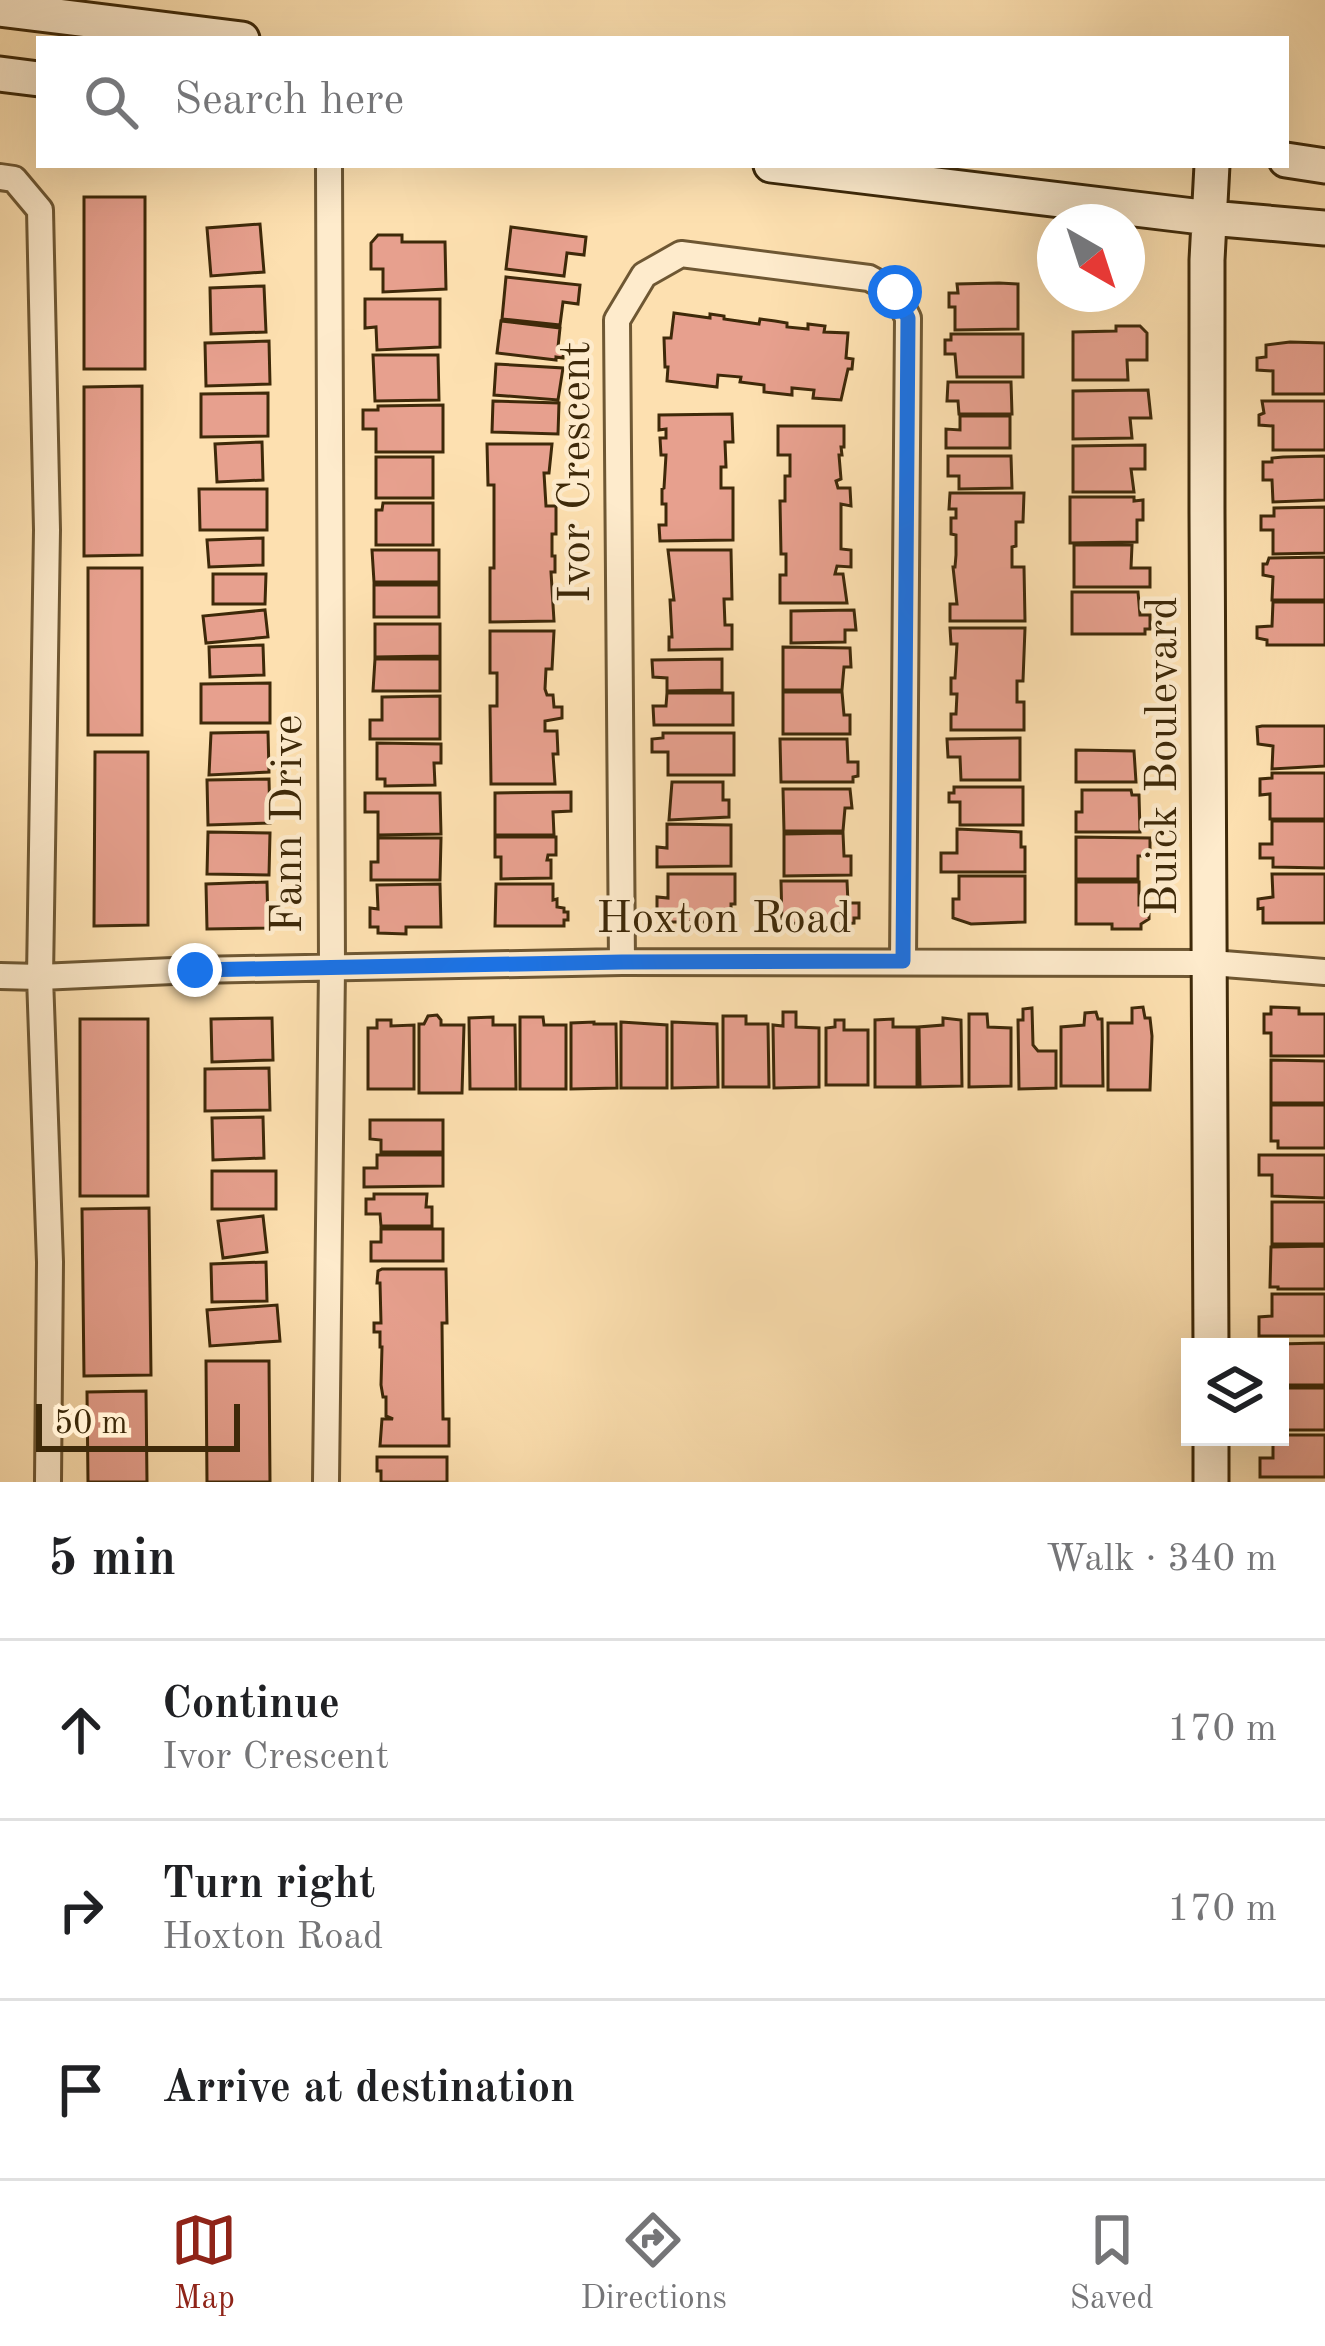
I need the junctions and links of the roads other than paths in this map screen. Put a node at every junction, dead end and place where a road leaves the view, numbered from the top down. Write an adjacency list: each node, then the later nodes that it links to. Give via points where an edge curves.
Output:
1 (0, 9): 2 (street)
2 (218, 36)
3 (0, 74): 4 (street)
4 (36, 79)
5 (1289, 160): 6 (street)
6 (1325, 166)
7 (329, 168): 16 (street, Fann Drive)
8 (796, 168): 11 (street)
9 (1212, 168): 11 (street, Buick Boulevard)
10 (0, 177): 19 (street, via 14,178 40,210 47,530)
11 (1210, 218): 12 (street); 15 (street, Buick Boulevard)
12 (1325, 228)
13 (903, 961): 14 (street, Hoxton Road); 14 (street, Ivor Crescent, via 908,318 895,292 869,278 681,254 644,275 617,320); 15 (street, Hoxton Road)
14 (622, 962): 16 (street, Hoxton Road)
15 (1210, 963): 17 (street, Hoxton Road); 20 (street, Buick Boulevard)
16 (332, 968): 19 (street, Hoxton Road); 23 (street, Fann Drive)
17 (1325, 972)
18 (0, 976): 19 (street, Hoxton Road)
19 (40, 977): 22 (street)
20 (1211, 1338)
21 (1211, 1446): 24 (street)
22 (48, 1482)
23 (326, 1482)
24 (1211, 1482)

